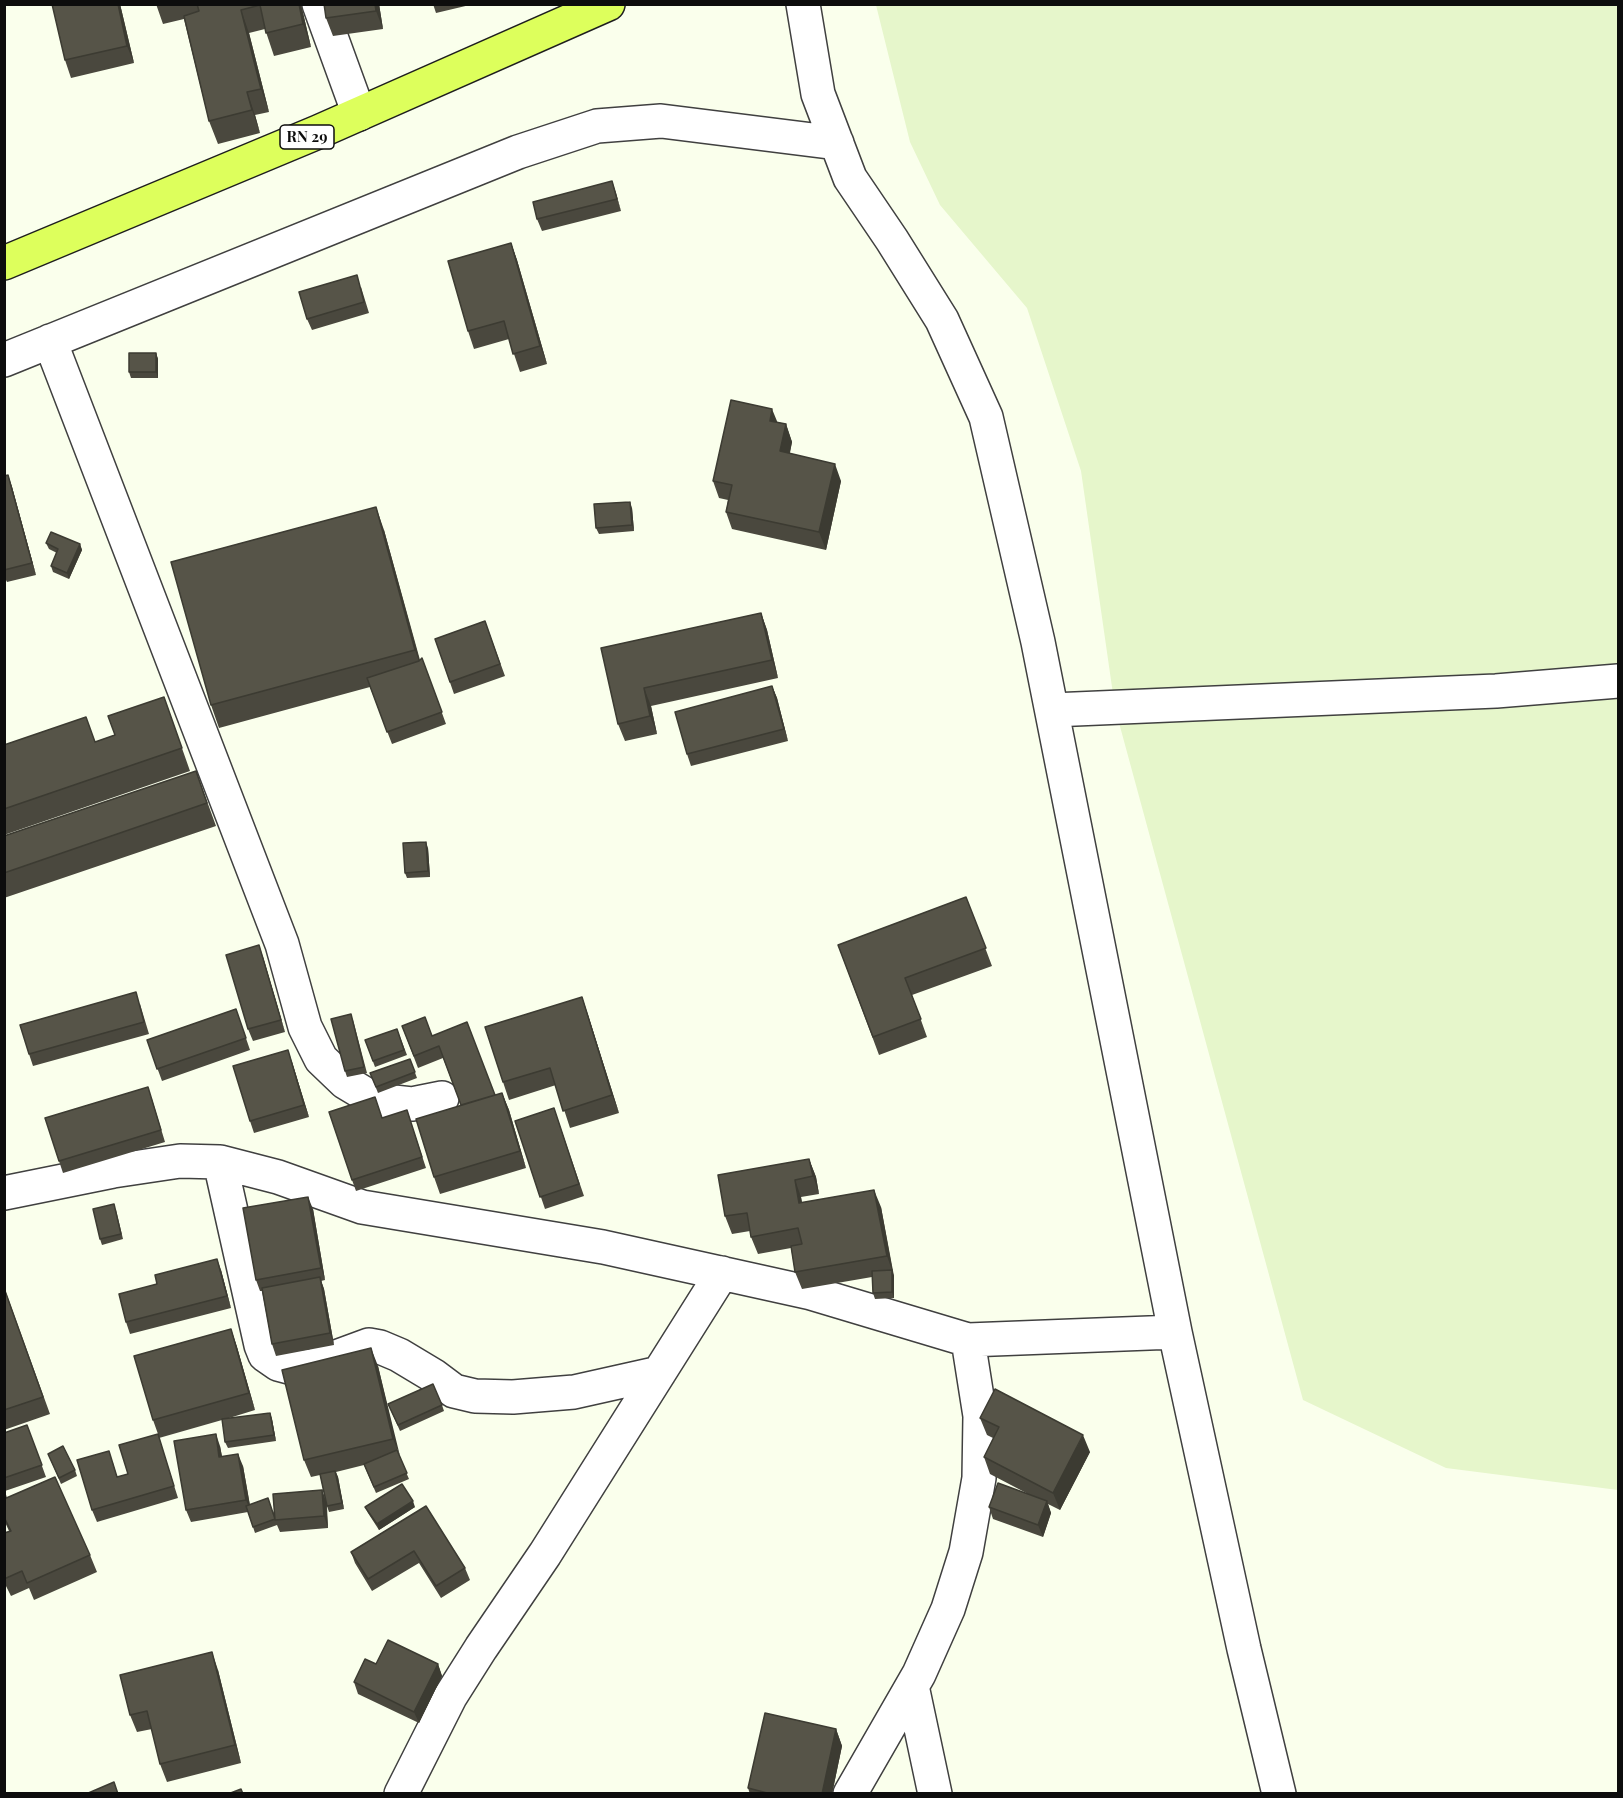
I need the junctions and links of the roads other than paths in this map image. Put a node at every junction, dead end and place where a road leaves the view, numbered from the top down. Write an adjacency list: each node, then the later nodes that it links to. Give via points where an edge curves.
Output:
1 (319, 4): 4 (street)
2 (803, 4): 5 (street, via 818,94)
3 (605, 5): 4 (main road, RN 29)
4 (359, 114): 6 (main road, RN 29)
5 (837, 143): 7 (street, via 661,121 597,126 518,152); 10 (street, via 850,178 942,320 986,417)
6 (4, 263)
7 (50, 341): 8 (street); 11 (street, via 278,933 305,1027 321,1059 345,1082 375,1100 412,1104)
8 (4, 360)
9 (1618, 681): 10 (street, via 1496,691)
10 (1052, 710): 15 (street)
11 (442, 1098)
12 (220, 1162): 13 (street, via 169,1163 113,1171); 14 (street, via 278,1177 362,1208 603,1247); 17 (street, via 261,1345 265,1355 278,1364 293,1368 312,1365 369,1345 425,1371 454,1391 513,1397 574,1392)
13 (4, 1193)
14 (722, 1273): 16 (street, via 811,1293); 17 (street)
15 (1174, 1332): 16 (street); 22 (street)
16 (968, 1340): 18 (street, via 980,1416 979,1478 966,1552 948,1609)
17 (659, 1373): 19 (street, via 450,1697)
18 (912, 1686): 20 (street); 21 (street)
19 (401, 1794)
20 (850, 1794)
21 (935, 1794)
22 (1279, 1794)

